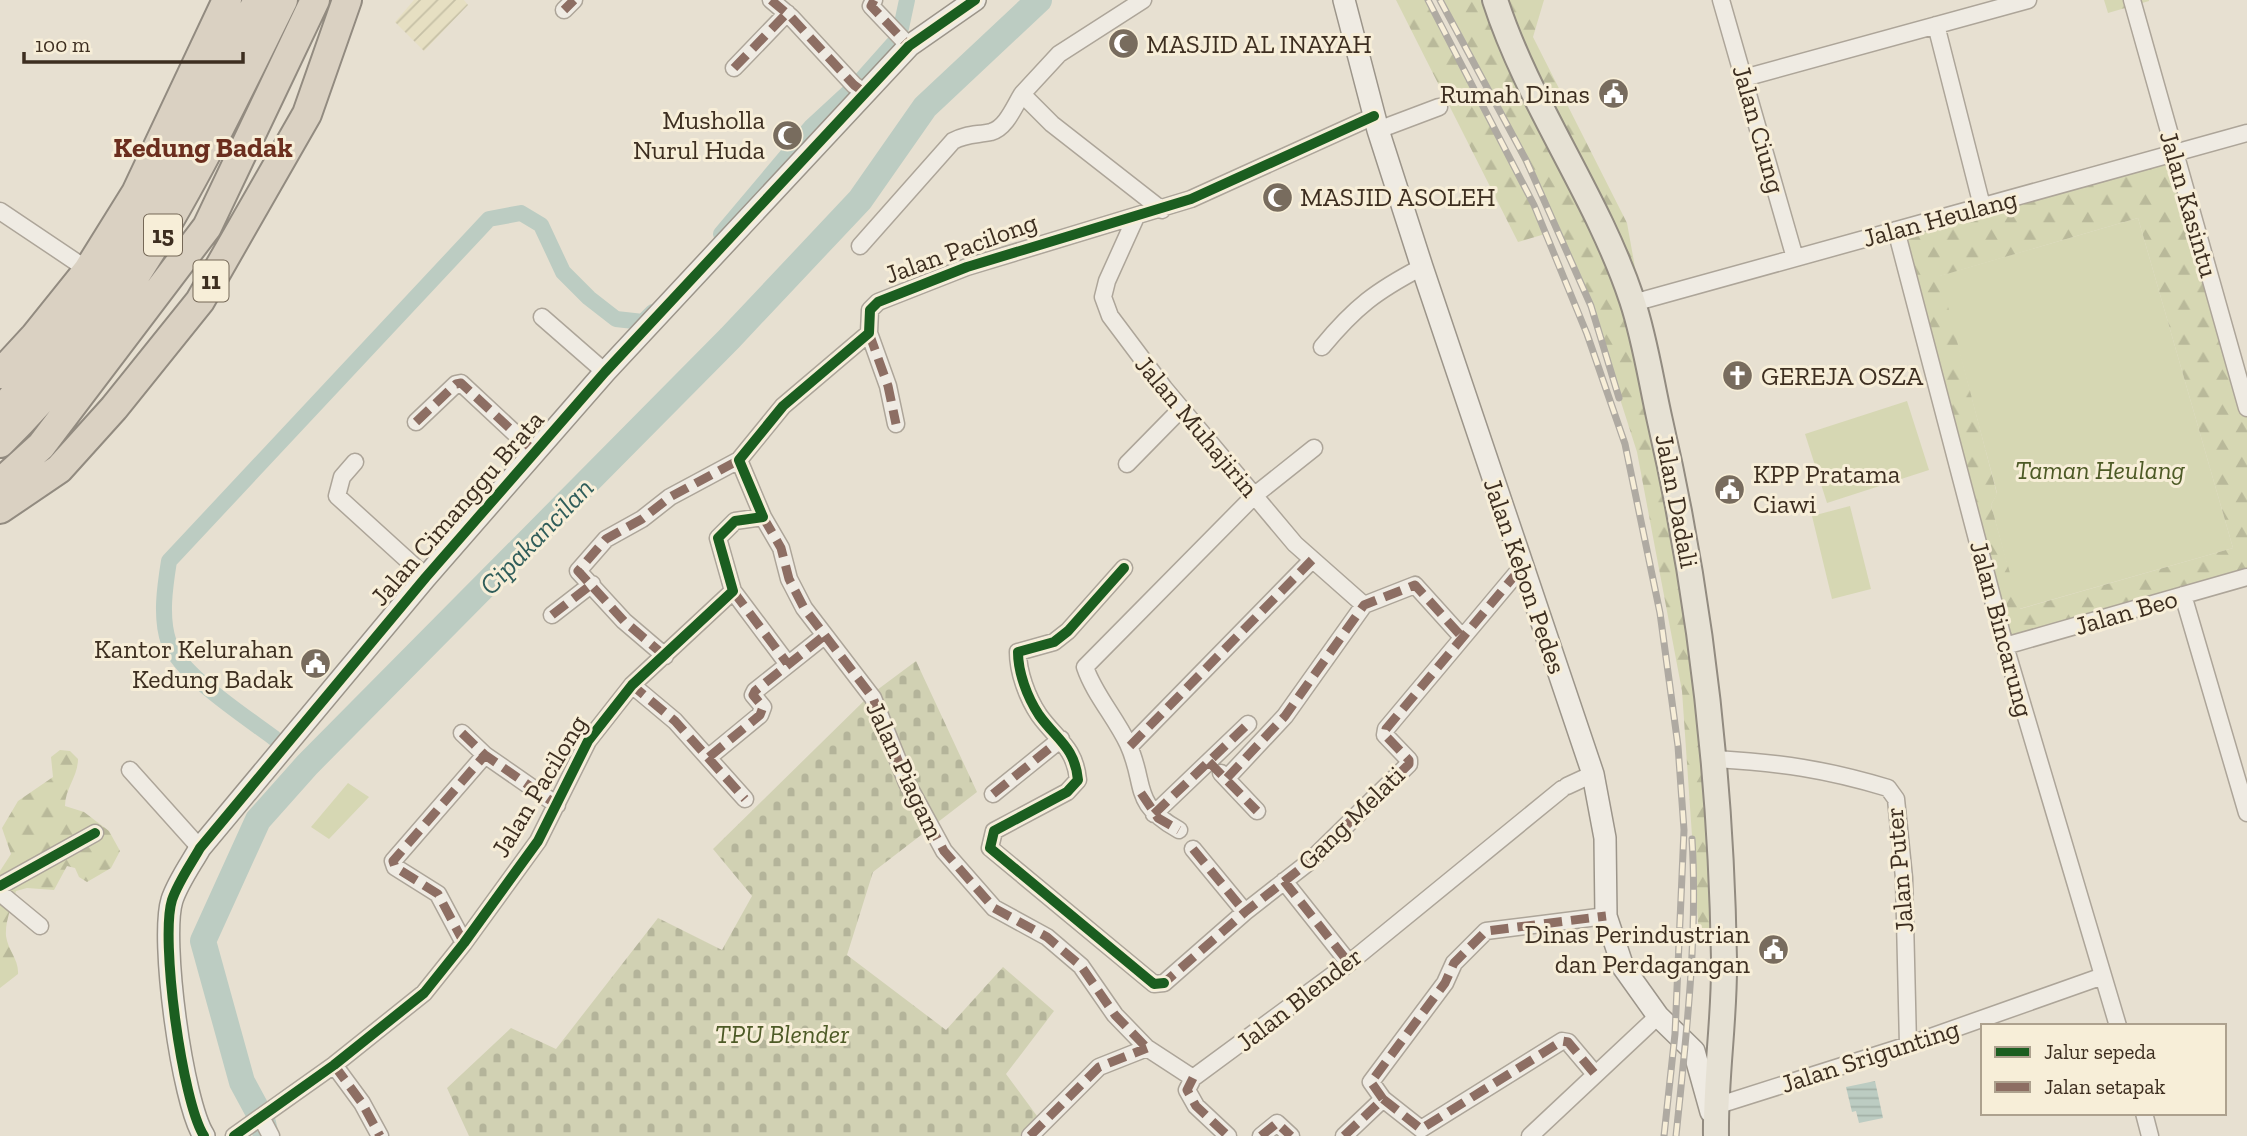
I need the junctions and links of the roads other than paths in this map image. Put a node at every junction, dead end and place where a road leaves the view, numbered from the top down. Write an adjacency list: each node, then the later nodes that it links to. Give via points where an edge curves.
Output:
1 (226, 0): 37 (highway, via 136,193)
2 (251, 0): 44 (highway, via 161,174 119,243 91,286)
3 (258, 0): 47 (highway, via 154,202 96,293)
4 (283, 0): 50 (highway, 15, via 202,167 151,256 104,326)
5 (306, 0): 56 (highway, 15, via 213,191 173,261 84,382)
6 (315, 0): 57 (highway, via 207,227 41,446)
7 (338, 0): 58 (highway, via 293,111 242,204 188,288 62,440)
8 (347, 0): 60 (highway, 11, via 307,114 200,301 58,469)
9 (771, 0): 18 (street)
10 (975, 0): 20 (street, Jalan Cimanggu Brata)
11 (1143, 0): 24 (street, via 1059,54)
12 (1344, 0): 26 (street, Jalan Kebon Pedes)
13 (1494, 0): 38 (main road, Jalan Dadali, via 1525,72 1611,241)
14 (1721, 0): 22 (street, Jalan Ciung)
15 (2028, 0): 19 (street)
16 (2132, 0): 28 (street, Jalan Kasintu)
17 (869, 2): 20 (street)
18 (787, 13): 21 (street); 23 (street)
19 (1936, 25): 22 (street); 29 (street)
20 (909, 46): 23 (street, Jalan Cimanggu Brata)
21 (734, 68)
22 (1744, 78): 35 (street, Jalan Ciung)
23 (854, 84): 42 (street, Jalan Cimanggu Brata)
24 (1022, 94): 30 (street, via 1052,124); 34 (street, via 994,132 953,141)
25 (1439, 107): 26 (street, Jalan Pacilong)
26 (1376, 123): 30 (street, Jalan Pacilong); 36 (street, Jalan Kebon Pedes)
27 (2247, 133): 28 (street, Jalan Heulang)
28 (2174, 155): 29 (street, Jalan Heulang); 45 (street, Jalan Kasintu)
29 (1982, 206): 33 (street, Jalan Heulang)
30 (1162, 210): 32 (street, Jalan Pacilong)
31 (1, 213): 37 (street)
32 (1135, 219): 40 (street, Jalan Pacilong, via 1064,236 891,296 870,310); 46 (street, Jalan Muhajirin, via 1104,297 1110,316)
33 (1896, 230): 35 (street, Jalan Heulang); 74 (street, Jalan Bincarung)
34 (860, 246)
35 (1795, 258): 38 (street, Jalan Heulang)
36 (1422, 268): 41 (street, via 1379,290 1352,311); 64 (street, Jalan Kebon Pedes)
37 (88, 270): 43 (highway)
38 (1633, 303): 84 (main road, Jalan Dadali, via 1674,478)
39 (542, 317): 42 (street)
40 (869, 333): 49 (street); 53 (street, Jalan Pacilong, via 783,406)
41 (1322, 347)
42 (605, 372): 52 (street, Jalan Cimanggu Brata)
43 (0, 374)
44 (0, 399)
45 (2247, 408)
46 (1181, 409): 55 (street); 59 (street, Jalan Muhajirin)
47 (0, 413)
48 (416, 422): 52 (street, via 461,383)
49 (896, 424)
50 (0, 443)
51 (1314, 449): 59 (street)
52 (534, 452): 65 (street, Jalan Cimanggu Brata)
53 (738, 460): 61 (street); 67 (street, via 606,539 578,571)
54 (355, 462): 65 (street, via 342,477 337,496)
55 (1127, 464)
56 (0, 473)
57 (0, 483)
58 (0, 495)
59 (1255, 495): 62 (street, Jalan Muhajirin); 81 (street, via 1085,667)
60 (0, 509)
61 (763, 517): 68 (street, via 735,521 718,538); 72 (street, Jalan Piagam, via 781,548 789,579)
62 (1312, 560): 70 (street, Jalan Muhajirin); 81 (street)
63 (1124, 568): 80 (street, via 1068,631 1054,642 1018,652 1018,668 1038,714)
64 (1521, 568): 73 (street, Gang Melati); 87 (street, Jalan Kebon Pedes)
65 (426, 577): 98 (street, Jalan Cimanggu Brata)
66 (2247, 577): 69 (street, Jalan Beo)
67 (592, 584): 71 (street); 75 (street, via 624,621)
68 (733, 591): 75 (street, Jalan Pacilong); 76 (street)
69 (2183, 595): 74 (street, Jalan Beo); 89 (street)
70 (1364, 605): 73 (street, via 1415,585); 88 (street, via 1285,716)
71 (552, 615)
72 (824, 636): 76 (street); 113 (street, Jalan Piagam, via 873,698 906,783 944,851 994,908 1047,937 1081,965 1115,1015)
73 (1462, 637): 100 (street, Gang Melati, via 1386,729 1385,735 1409,764)
74 (2005, 646): 108 (street, Jalan Bincarung)
75 (665, 656): 77 (street, Jalan Pacilong)
76 (787, 663): 83 (street, via 755,691 753,695 763,707 760,715)
77 (632, 685): 83 (street); 92 (street, Jalan Pacilong, via 588,741)
78 (1248, 724): 85 (street)
79 (462, 733): 82 (street)
80 (1060, 739): 90 (street); 103 (street, Gang Melati, via 1076,762 1078,780 1067,792 993,831 990,848 1154,984 1164,983)
81 (1129, 746): 95 (street, via 1141,793)
82 (485, 755): 92 (street); 106 (street, via 393,861 395,867 438,894)
83 (709, 757): 91 (street)
84 (1723, 760): 111 (main road, Jalan Dadali); 112 (street, Jalan Puter, via 1797,765 1893,793 1904,878)
85 (1209, 762): 88 (street); 95 (street)
86 (130, 770): 98 (street)
87 (1593, 774): 104 (street, Jalan Kebon Pedes, via 1605,838); 107 (street, Jalan Blender, via 1565,788)
88 (1227, 778): 93 (street)
89 (2243, 784): 94 (street)
90 (993, 794)
91 (745, 799)
92 (557, 805): 106 (street, Jalan Pacilong, via 538,841)
93 (1257, 811)
94 (2247, 813)
95 (1154, 814): 96 (street)
96 (1179, 830)
97 (95, 834): 101 (street)
98 (200, 848): 122 (street, Jalan Cimanggu Brata, via 172,899 168,926 177,1042)
99 (1193, 849): 103 (street)
100 (1284, 881): 103 (street, Gang Melati); 107 (street)
101 (0, 886)
102 (0, 892): 105 (street)
103 (1245, 912)
104 (1606, 916): 109 (street, Jalan Kebon Pedes, via 1623,967); 118 (street, via 1486,932 1454,963 1446,983 1371,1082)
105 (40, 926)
106 (464, 943): 115 (street, Jalan Pacilong, via 424,993)
107 (1349, 963): 117 (street, Jalan Blender)
108 (2103, 976): 110 (street, Jalan Bincarung); 112 (street, Jalan Srigunting)
109 (1658, 1016): 114 (street, Jalan Kebon Pedes); 116 (street)
110 (2117, 1024)
111 (1721, 1034): 114 (street, via 1715,1045); 119 (main road, Jalan Dadali)
112 (1908, 1045): 119 (street, Jalan Srigunting)
113 (1147, 1048): 117 (street); 126 (street, via 1098,1067)
114 (1694, 1051): 132 (street, Jalan Kebon Pedes)
115 (334, 1065): 121 (street, Jalan Pacilong); 125 (street)
116 (1595, 1074): 118 (street, via 1569,1042 1562,1041 1421,1129); 131 (street)
117 (1194, 1078): 127 (street, via 1187,1090 1196,1106)
118 (1383, 1099): 130 (street)
119 (1716, 1105): 132 (main road, Jalan Dadali)
120 (2145, 1115): 133 (street)
121 (260, 1120): 123 (street, Jalan Pacilong); 124 (street)
122 (198, 1134)
123 (234, 1136)
124 (271, 1136)
125 (380, 1136)
126 (1030, 1136)
127 (1228, 1136)
128 (1261, 1136): 129 (street, via 1277,1123)
129 (1291, 1136)
130 (1344, 1136)
131 (1530, 1136)
132 (1715, 1136)
133 (2150, 1136)

